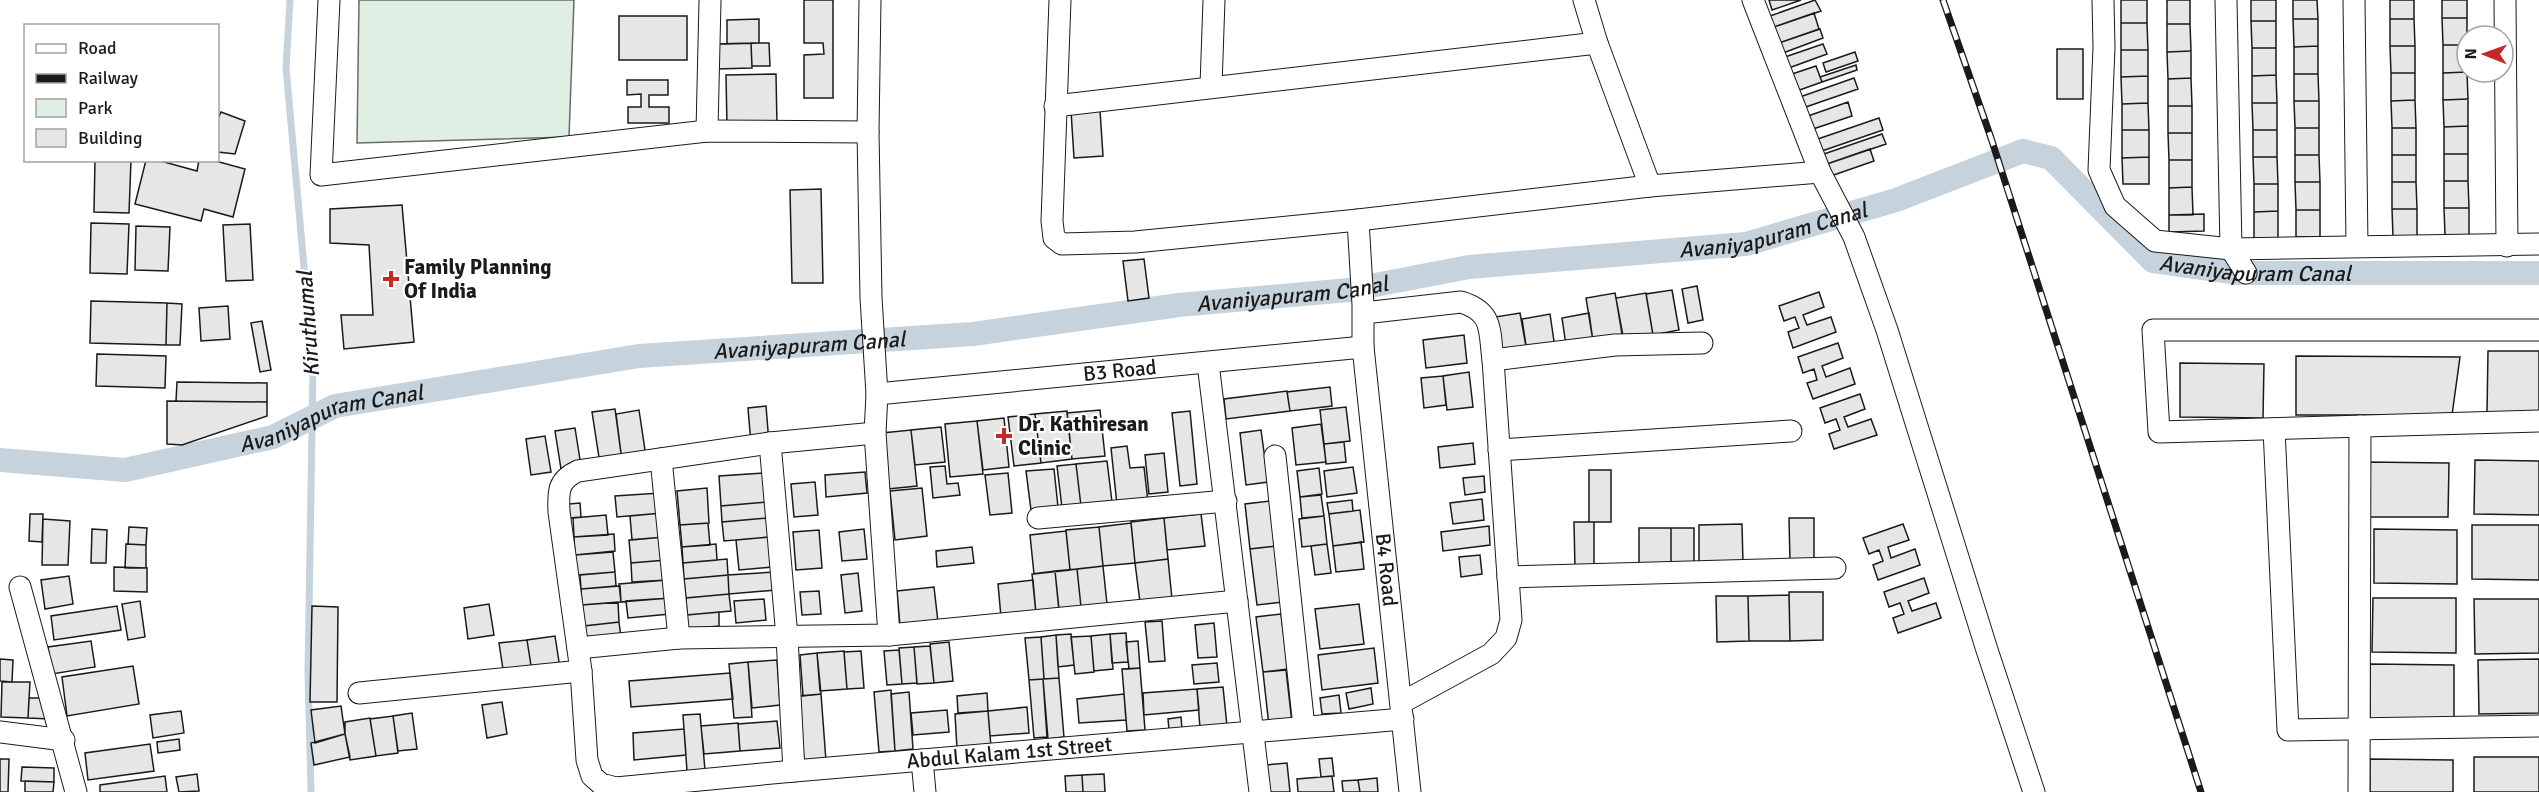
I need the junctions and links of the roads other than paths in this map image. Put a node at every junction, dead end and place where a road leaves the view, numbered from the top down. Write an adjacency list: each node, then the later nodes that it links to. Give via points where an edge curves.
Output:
1 (329, 0): 15 (street, via 321,175)
2 (710, 0): 15 (street)
3 (870, 0): 16 (street)
4 (1060, 0): 14 (street)
5 (1214, 0): 13 (street)
6 (1584, 0): 12 (street)
7 (1753, 0): 17 (street)
8 (2103, 0): 23 (street, via 2099,170 2115,206 2155,241)
9 (2226, 0): 23 (street)
10 (2354, 0): 21 (street)
11 (2505, 0): 22 (street)
12 (1597, 43): 13 (street); 18 (street)
13 (1211, 86): 14 (street)
14 (1055, 106): 19 (street, via 1053,221 1057,242 1135,242)
15 (707, 131): 16 (street)
16 (868, 132): 31 (street)
17 (1820, 171): 18 (street); 66 (street, via 1854,237 1887,330)
18 (1650, 186): 19 (street)
19 (1358, 220): 25 (street, B4 Road)
20 (2539, 244): 22 (street)
21 (2357, 246): 22 (street); 23 (street)
22 (2508, 246)
23 (2231, 249): 24 (street)
24 (2246, 273)
25 (1364, 309): 28 (street, B4 Road); 29 (street, via 1461,302 1477,307 1485,315 1489,329)
26 (2539, 330): 34 (street, via 2153,330 2159,432)
27 (1702, 343): 29 (street, via 1615,345)
28 (1363, 347): 30 (street, B3 Road); 53 (street, B4 Road)
29 (1492, 360): 38 (street)
30 (1208, 363): 31 (street, B3 Road); 41 (street)
31 (877, 394): 36 (street)
32 (2539, 421): 33 (street)
33 (2360, 426): 34 (street); 56 (street)
34 (2274, 429): 56 (street, via 2288,730)
35 (1791, 431): 38 (street)
36 (875, 433): 37 (street); 47 (street)
37 (770, 443): 40 (street); 48 (street)
38 (1499, 450): 44 (street)
39 (1275, 456): 55 (street)
40 (661, 459): 49 (street); 50 (street, via 578,471 566,477 560,486 559,512)
41 (1226, 501): 42 (street); 46 (street)
42 (1038, 518)
43 (1835, 568): 44 (street)
44 (1508, 577): 53 (street, via 1511,620 1506,638 1491,654)
45 (20, 588): 59 (street)
46 (1237, 601): 47 (street); 58 (street)
47 (889, 635): 48 (street)
48 (787, 637): 49 (street); 61 (street)
49 (679, 638): 50 (street)
50 (578, 648): 51 (street)
51 (581, 671): 52 (street); 61 (street, Abdul Kalam 1st Street, via 587,760 592,776 601,784 616,788)
52 (359, 693)
53 (1402, 711): 55 (street, Abdul Kalam 1st Street); 65 (street, B4 Road)
54 (2539, 726): 56 (street)
55 (1304, 727): 58 (street, Abdul Kalam 1st Street)
56 (2358, 729): 67 (street)
57 (0, 732): 59 (street)
58 (1253, 732): 60 (street, Abdul Kalam 1st Street); 64 (street)
59 (64, 740): 62 (street)
60 (922, 760): 61 (street, Abdul Kalam 1st Street); 63 (street)
61 (794, 771)
62 (76, 792)
63 (925, 792)
64 (1260, 792)
65 (1410, 792)
66 (2034, 792)
67 (2360, 792)

